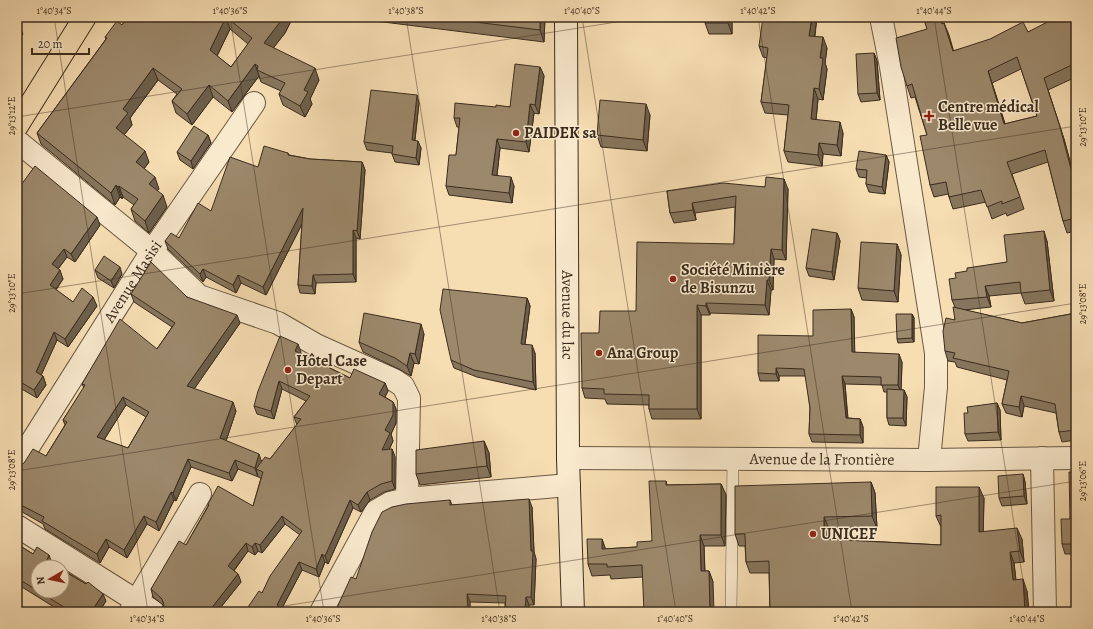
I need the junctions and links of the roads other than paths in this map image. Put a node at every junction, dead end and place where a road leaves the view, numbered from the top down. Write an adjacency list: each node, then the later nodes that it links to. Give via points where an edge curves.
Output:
1 (85, 17): 5 (highway)
2 (566, 17): 8 (street, Avenue du lac)
3 (881, 17): 12 (street, via 936,353 936,386)
4 (254, 103): 7 (street, Avenue Masisi)
5 (17, 126)
6 (17, 141): 7 (street)
7 (152, 251): 13 (street, Avenue Masisi); 16 (street, via 200,296 278,323 316,345 403,386 409,398)
8 (568, 458): 11 (street, Avenue de la Frontière); 14 (street, Avenue du lac)
9 (1042, 458): 10 (street, Avenue de la Frontière); 12 (street, Avenue de la Frontière); 22 (street)
10 (1076, 458)
11 (733, 459): 12 (street, Avenue de la Frontière); 21 (lane)
12 (929, 460)
13 (17, 465)
14 (569, 485): 16 (street); 20 (street, Avenue du lac)
15 (200, 494): 18 (street)
16 (406, 499): 19 (street, via 390,503 376,511)
17 (17, 526): 18 (street)
18 (140, 608)
19 (322, 612)
20 (573, 612)
21 (731, 612)
22 (1045, 612)

